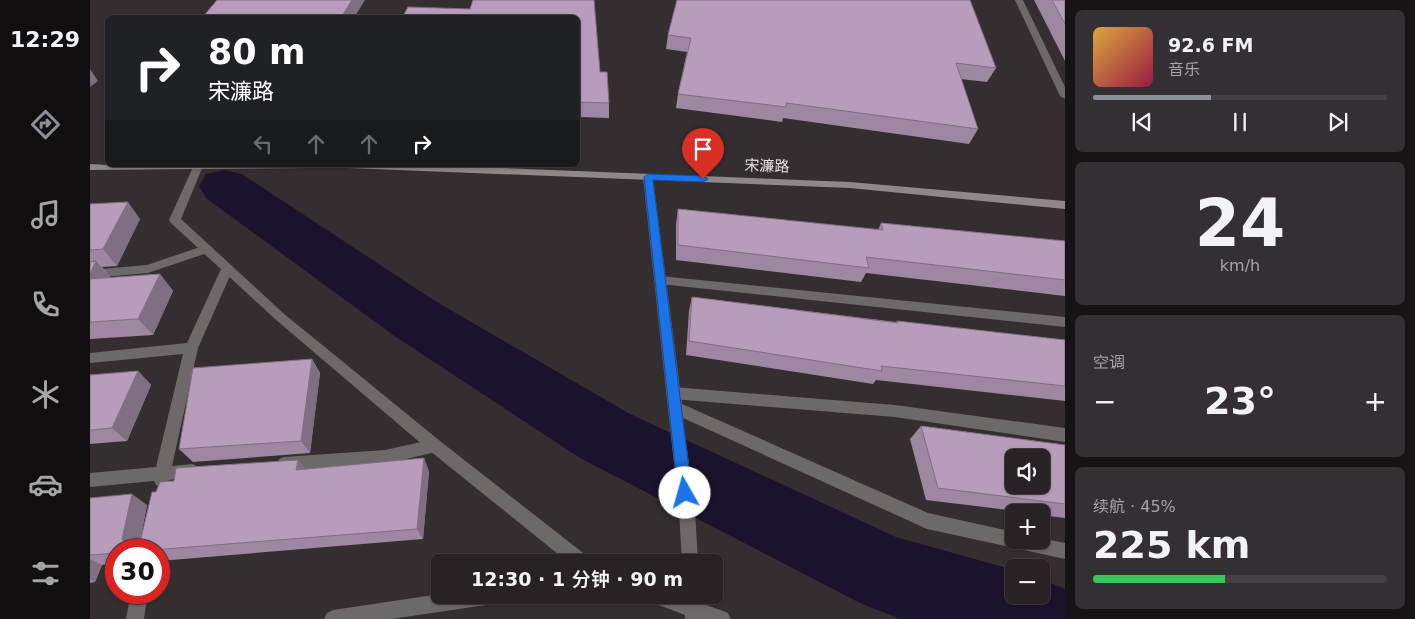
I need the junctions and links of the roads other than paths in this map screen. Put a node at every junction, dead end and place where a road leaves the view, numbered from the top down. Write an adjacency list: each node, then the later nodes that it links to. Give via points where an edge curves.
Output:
1 (1019, 0): 2 (street)
2 (1065, 96)
3 (90, 167): 4 (street)
4 (105, 167)
5 (198, 167): 9 (street, via 175,220)
6 (398, 167): 7 (street, 宋濂路)
7 (648, 177): 8 (street, 宋濂路, via 850,184); 12 (street)
8 (1065, 205)
9 (206, 249): 10 (street); 11 (street, via 148,269)
10 (228, 269): 14 (street); 19 (street, via 279,316)
11 (90, 274)
12 (660, 280): 13 (street); 16 (street)
13 (1065, 322)
14 (191, 348): 15 (street); 22 (street)
15 (90, 358)
16 (673, 392): 17 (street); 18 (street, via 895,411)
17 (675, 408): 25 (street, via 926,521); 29 (street)
18 (1065, 435)
19 (435, 446): 20 (street, via 385,457); 28 (street)
20 (269, 465)
21 (211, 469): 22 (street)
22 (162, 473): 23 (street); 24 (street)
23 (90, 480)
24 (159, 492)
25 (1005, 538)
26 (1050, 547): 27 (street)
27 (1065, 550)
28 (571, 554)
29 (690, 554)
30 (138, 604): 33 (street)
31 (433, 604): 34 (street)
32 (693, 607): 35 (street)
33 (136, 619)
34 (333, 619)
35 (722, 619)

